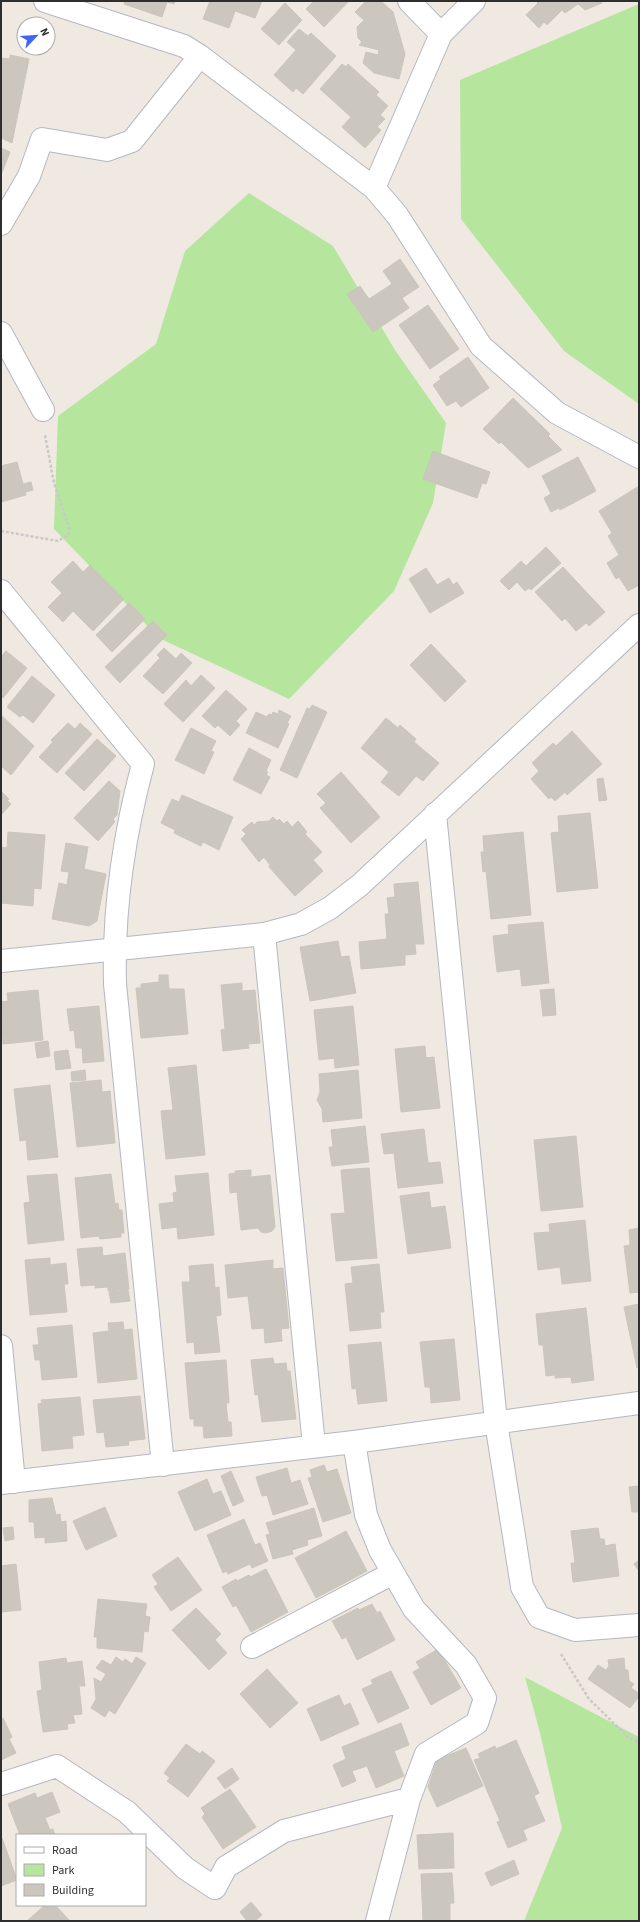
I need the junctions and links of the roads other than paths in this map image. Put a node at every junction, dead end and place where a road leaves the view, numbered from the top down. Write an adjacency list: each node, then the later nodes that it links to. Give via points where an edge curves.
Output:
1 (45, 1): 5 (street, via 184,46)
2 (409, 1): 4 (street)
3 (474, 1): 4 (street)
4 (441, 34): 6 (street)
5 (200, 56): 6 (street); 7 (street, via 132,141 107,150 42,139 30,176)
6 (374, 188): 10 (street, via 398,215 481,346 557,413)
7 (1, 224)
8 (1, 333): 9 (street)
9 (43, 410)
10 (639, 458)
11 (1, 591): 15 (street, via 143,764 131,810)
12 (639, 625): 13 (street)
13 (435, 814): 14 (street, via 360,885 330,908 301,924); 19 (street)
14 (264, 934): 15 (street); 21 (street)
15 (114, 950): 16 (street); 22 (street, via 115,984)
16 (1, 961)
17 (1, 1346): 23 (street)
18 (639, 1403): 19 (street)
19 (496, 1422): 20 (street); 25 (street, via 522,1587 539,1618 575,1630)
20 (354, 1442): 21 (street); 24 (street, via 366,1515 380,1550)
21 (314, 1446): 22 (street)
22 (163, 1465): 23 (street)
23 (8, 1483)
24 (393, 1573): 26 (street); 28 (street, via 414,1609 466,1665 485,1698 477,1723 426,1754)
25 (639, 1625)
26 (252, 1647)
27 (1, 1784): 28 (street, via 57,1766 127,1812 186,1868 215,1888 226,1867 284,1831)
28 (409, 1799): 29 (street)
29 (377, 1921)

